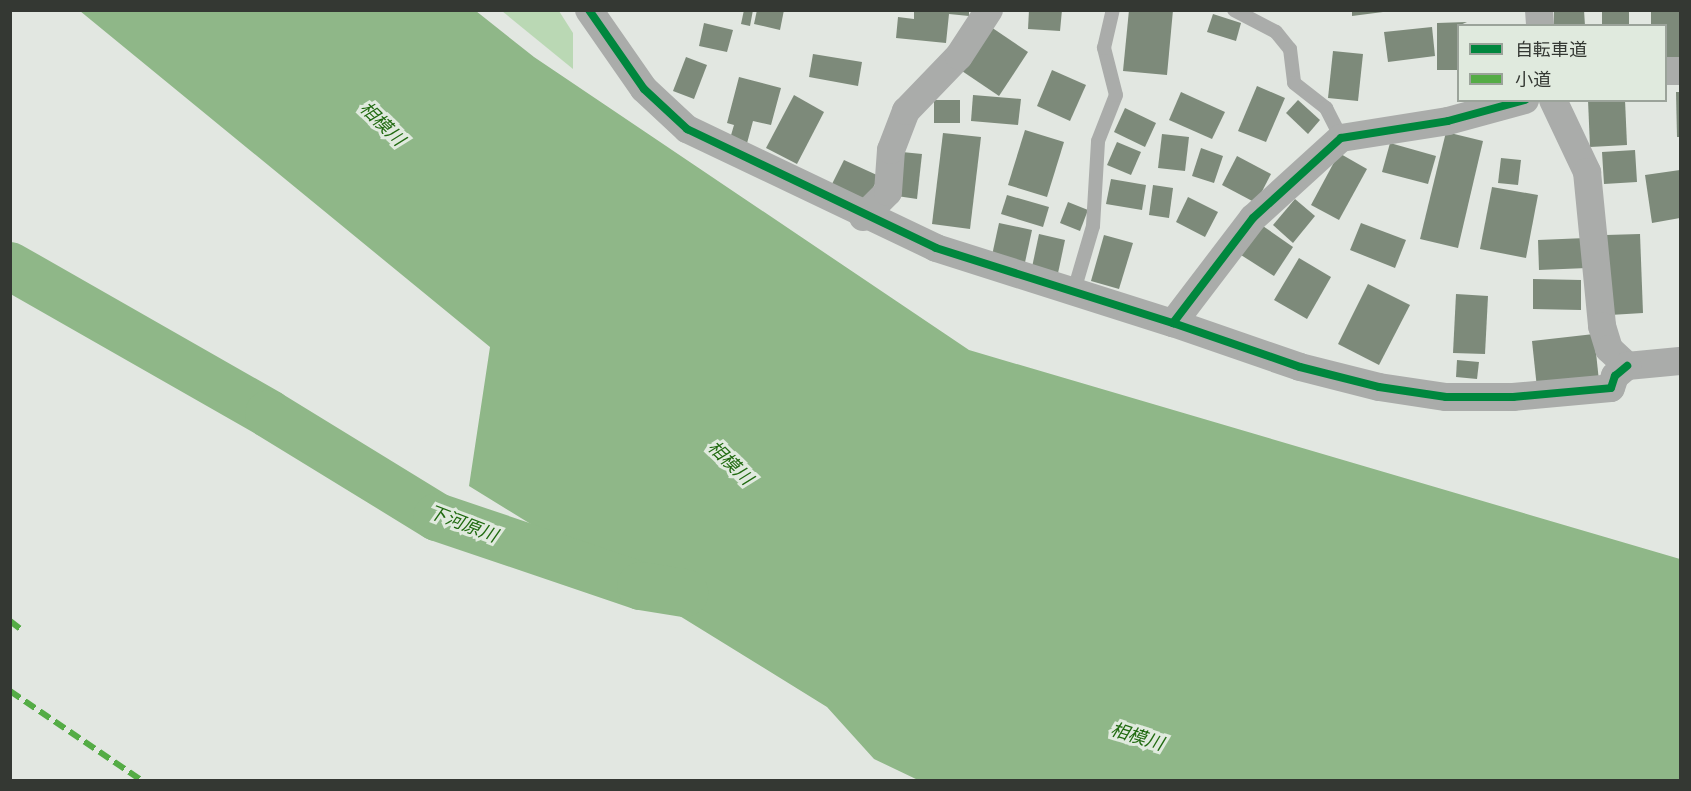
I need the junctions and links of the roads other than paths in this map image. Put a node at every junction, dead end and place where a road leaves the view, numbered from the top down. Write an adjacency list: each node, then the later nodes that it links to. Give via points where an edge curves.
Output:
1 (589, 10): 8 (street, via 644,90 687,129)
2 (989, 10): 8 (street, via 959,56 906,111 891,150 888,192)
3 (1113, 10): 9 (lane, via 1104,48 1116,95 1098,141 1093,226)
4 (1234, 10): 7 (lane, via 1276,32 1290,50 1294,83 1326,108)
5 (1518, 102): 7 (street, via 1448,121)
6 (1554, 102): 12 (street, via 1587,172 1602,326 1610,349)
7 (1341, 138): 10 (street, via 1253,218)
8 (863, 217): 9 (street, via 936,248)
9 (1073, 294): 10 (street)
10 (1173, 323): 12 (street, via 1319,372 1446,397 1513,397 1611,388 1614,376)
11 (1680, 361): 12 (street)
12 (1627, 366)

